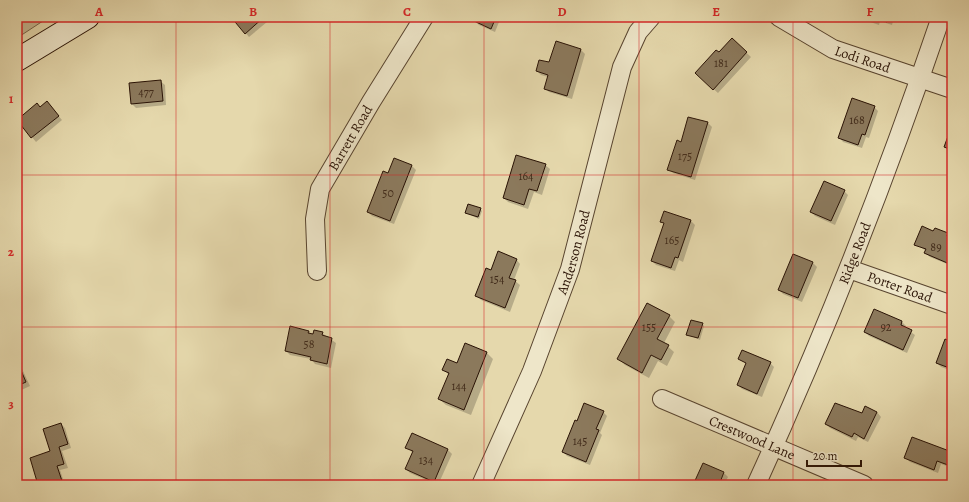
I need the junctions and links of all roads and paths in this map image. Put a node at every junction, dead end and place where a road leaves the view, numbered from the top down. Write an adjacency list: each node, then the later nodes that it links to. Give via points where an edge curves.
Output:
1 (88, 17): 6 (street)
2 (424, 17): 10 (street, Barrett Road, via 320,189 315,219)
3 (651, 17): 14 (street, Anderson Road, via 638,32 622,66 570,269 532,371)
4 (780, 17): 7 (street, Lodi Road, via 833,49)
5 (942, 17): 7 (street, Ridge Road)
6 (17, 60)
7 (921, 78): 8 (street, Lodi Road); 9 (street, Ridge Road)
8 (952, 89)
9 (849, 269): 11 (street, Porter Road); 13 (street, Ridge Road)
10 (316, 271)
11 (952, 305)
12 (662, 399): 13 (street, Crestwood Lane)
13 (773, 448): 15 (street, Ridge Road); 16 (street, Crestwood Lane)
14 (481, 485)
15 (756, 485)
16 (864, 485)

